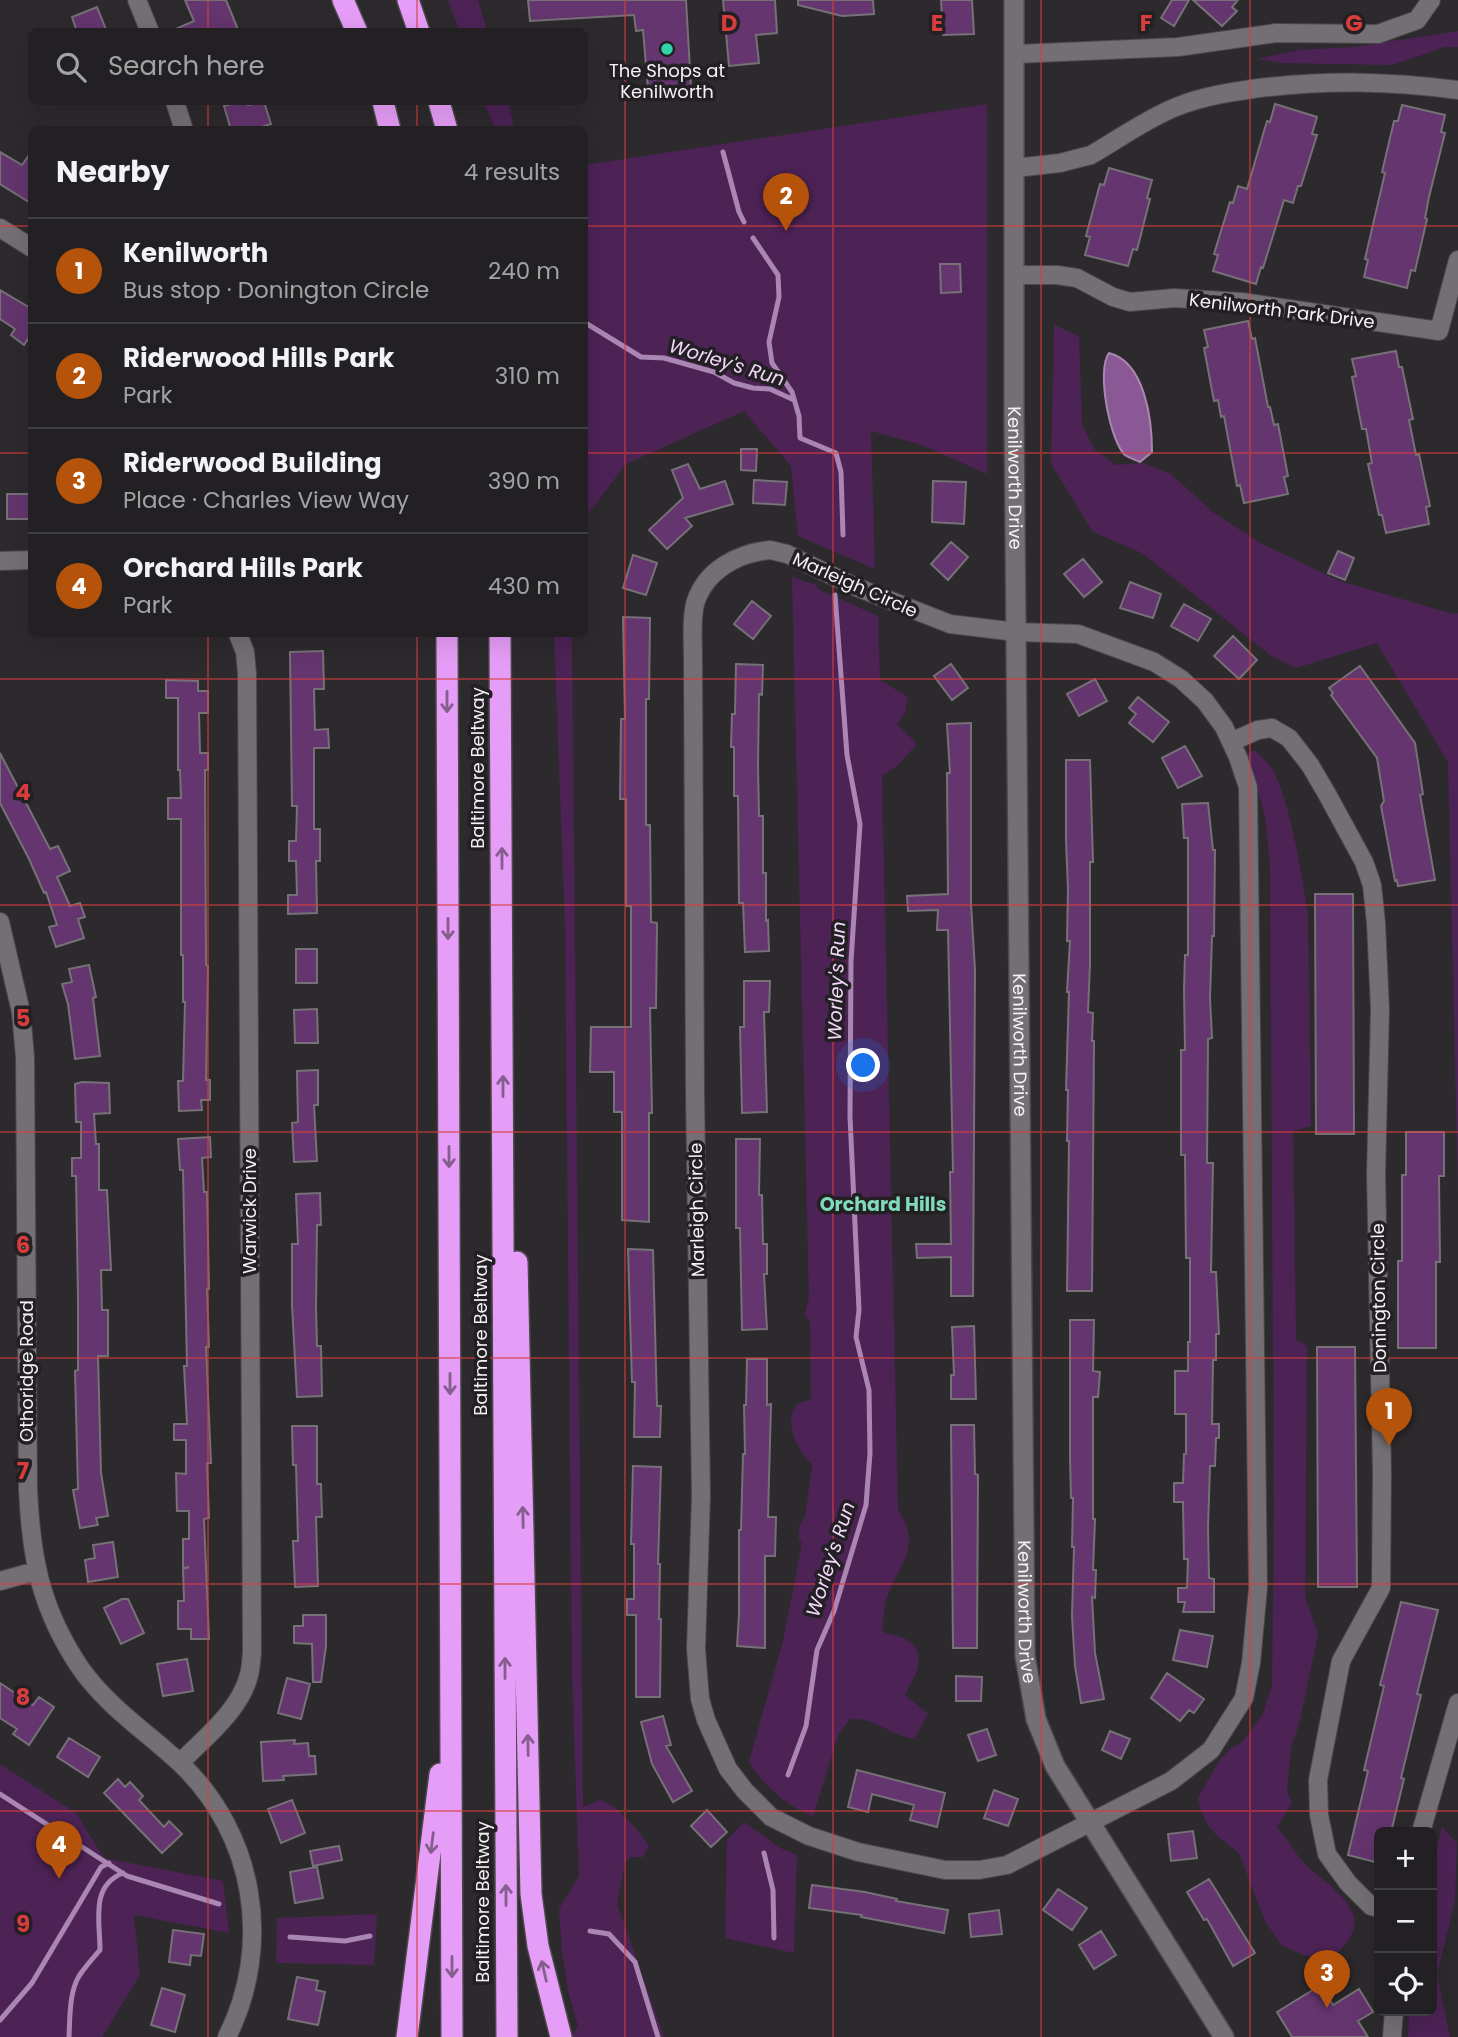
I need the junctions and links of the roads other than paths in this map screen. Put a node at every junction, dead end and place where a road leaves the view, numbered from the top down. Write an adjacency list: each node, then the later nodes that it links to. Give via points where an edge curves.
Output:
1 (137, 0): 7 (street)
2 (343, 0): 8 (highway)
3 (350, 0): 9 (highway)
4 (408, 0): 10 (highway)
5 (1014, 0): 11 (street, Kenilworth Drive)
6 (1431, 0): 11 (street, via 1417,20 1378,34 1276,33 1178,47)
7 (148, 28)
8 (357, 28)
9 (358, 28)
10 (418, 28)
11 (1015, 54): 19 (street, Kenilworth Drive)
12 (1458, 90): 19 (street, via 1341,81 1217,93 1175,107 1078,160)
13 (175, 105): 16 (street)
14 (384, 105): 17 (highway)
15 (440, 105): 18 (highway)
16 (183, 126)
17 (389, 126)
18 (446, 126)
19 (1015, 167): 23 (street, Kenilworth Drive)
20 (0, 228): 21 (street)
21 (28, 246)
22 (1458, 260): 23 (street, Kenilworth Park Drive, via 1439,331 1242,302 1174,298 1130,302 1077,278)
23 (1015, 275): 26 (street, Kenilworth Drive)
24 (0, 561): 25 (street)
25 (28, 561)
26 (1016, 632): 30 (street, via 1078,634 1154,662 1205,701); 38 (street, Kenilworth Drive, via 1025,1656 1045,1744); 38 (street, Marleigh Circle, via 950,625 770,550 749,552 721,567 701,589 694,606 701,1496 696,1649 700,1699 728,1769 771,1817 810,1836 858,1852 945,1870 979,1870 1007,1865)
27 (239, 637): 37 (street, Warwick Drive, via 247,673 252,1653 241,1695)
28 (447, 637): 35 (highway, Baltimore Beltway, one-way to 35)
29 (500, 637): 32 (highway, Baltimore Beltway, one-way to 29)
30 (1231, 742): 38 (street, via 1248,787 1258,1472 1258,1588 1251,1663 1244,1698 1211,1750 1171,1781); 40 (street, Donington Circle, via 1272,728 1289,738 1327,794 1372,885 1380,1009 1376,1174 1381,1588 1341,1661 1318,1780 1327,1854 1348,1883)
31 (0, 922): 33 (street, Othoridge Road, via 21,1012 25,1057 28,1489)
32 (503, 1154): 45 (highway, Baltimore Beltway, one-way to 32); 46 (highway, one-way to 32, via 538,1946 531,1895 516,1198)
33 (36, 1571): 34 (street); 37 (street, Othoridge Road, via 55,1623 82,1670 121,1715)
34 (0, 1581)
35 (451, 1678): 43 (highway, one-way to 43); 44 (highway, Baltimore Beltway, one-way to 44)
36 (1458, 1703): 39 (street)
37 (180, 1763): 42 (street, Othoridge Road, via 207,1793 230,1830 249,1886 252,1954 241,2005)
38 (1090, 1822): 47 (street, Kenilworth Drive)
39 (1421, 1827)
40 (1374, 1907)
41 (1394, 2016): 48 (street)
42 (228, 2037)
43 (407, 2037)
44 (452, 2037)
45 (507, 2037)
46 (561, 2037)
47 (1224, 2037)
48 (1392, 2037)

